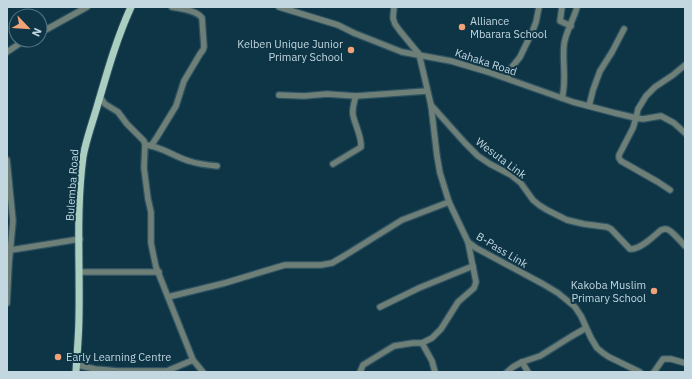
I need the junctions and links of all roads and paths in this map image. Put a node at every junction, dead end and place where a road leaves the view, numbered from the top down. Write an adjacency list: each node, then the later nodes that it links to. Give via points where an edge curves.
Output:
1 (87, 7): 10 (street)
2 (131, 7): 18 (main road, Bulemba Road, via 113,51)
3 (172, 7): 24 (street, via 201,16 204,47 184,81 173,111)
4 (279, 7): 12 (street, Kahaka Road, via 338,25 402,52)
5 (394, 7): 12 (street, B-Pass Link, via 395,24)
6 (538, 7): 14 (street, via 533,30)
7 (562, 7): 9 (street, via 560,21)
8 (577, 7): 9 (street)
9 (571, 26): 19 (street, via 564,43 565,90)
10 (48, 29)
11 (624, 29): 21 (street, via 600,71)
12 (419, 54): 14 (street, Kahaka Road); 15 (street, B-Pass Link)
13 (685, 65): 22 (street, via 651,91 638,108)
14 (507, 78): 19 (street, Kahaka Road)
15 (427, 91): 17 (street); 20 (street, B-Pass Link)
16 (280, 95): 17 (street)
17 (356, 96): 26 (street, via 353,116 361,147)
18 (100, 97): 24 (street); 32 (main road, Bulemba Road, via 84,156)
19 (562, 98): 21 (street, Kahaka Road)
20 (431, 105): 29 (street, B-Pass Link, via 440,173); 34 (street, Wesuta Link, via 478,156 520,182 533,200 546,210 567,220 607,227 630,249 636,249 665,228)
21 (589, 106): 22 (street, Kahaka Road)
22 (636, 118): 23 (street, Kahaka Road, via 661,116); 28 (street, via 619,158)
23 (685, 132)
24 (148, 145): 27 (street, via 188,161); 38 (street, via 144,168 151,212 151,244)
25 (7, 160): 31 (street)
26 (333, 164)
27 (216, 166)
28 (670, 190)
29 (449, 202): 33 (street, B-Pass Link); 40 (street, via 402,220 332,263 285,265)
30 (7, 217): 31 (street)
31 (13, 221): 35 (street)
32 (80, 239): 35 (street); 37 (main road, Bulemba Road)
33 (468, 242): 36 (street); 43 (street, B-Pass Link, via 558,293 575,307)
34 (685, 246)
35 (11, 250): 39 (street)
36 (473, 266): 42 (street); 44 (street, via 476,282 474,288 458,302 436,335)
37 (79, 272): 38 (street); 48 (main road, Bulemba Road)
38 (159, 272): 40 (street)
39 (8, 274): 41 (street)
40 (168, 297): 45 (street)
41 (7, 304)
42 (380, 307)
43 (586, 328): 46 (street, via 540,356); 49 (street, B-Pass Link, via 603,353)
44 (422, 343): 52 (street, via 394,346 363,365); 53 (street)
45 (193, 360): 50 (street); 51 (street)
46 (522, 362): 54 (street); 55 (street)
47 (685, 363): 57 (street, via 663,359)
48 (76, 369): 50 (street)
49 (630, 370): 56 (street, B-Pass Link)
50 (167, 372)
51 (203, 372)
52 (360, 372)
53 (435, 372)
54 (506, 372)
55 (528, 372)
56 (640, 372)
57 (654, 372)

